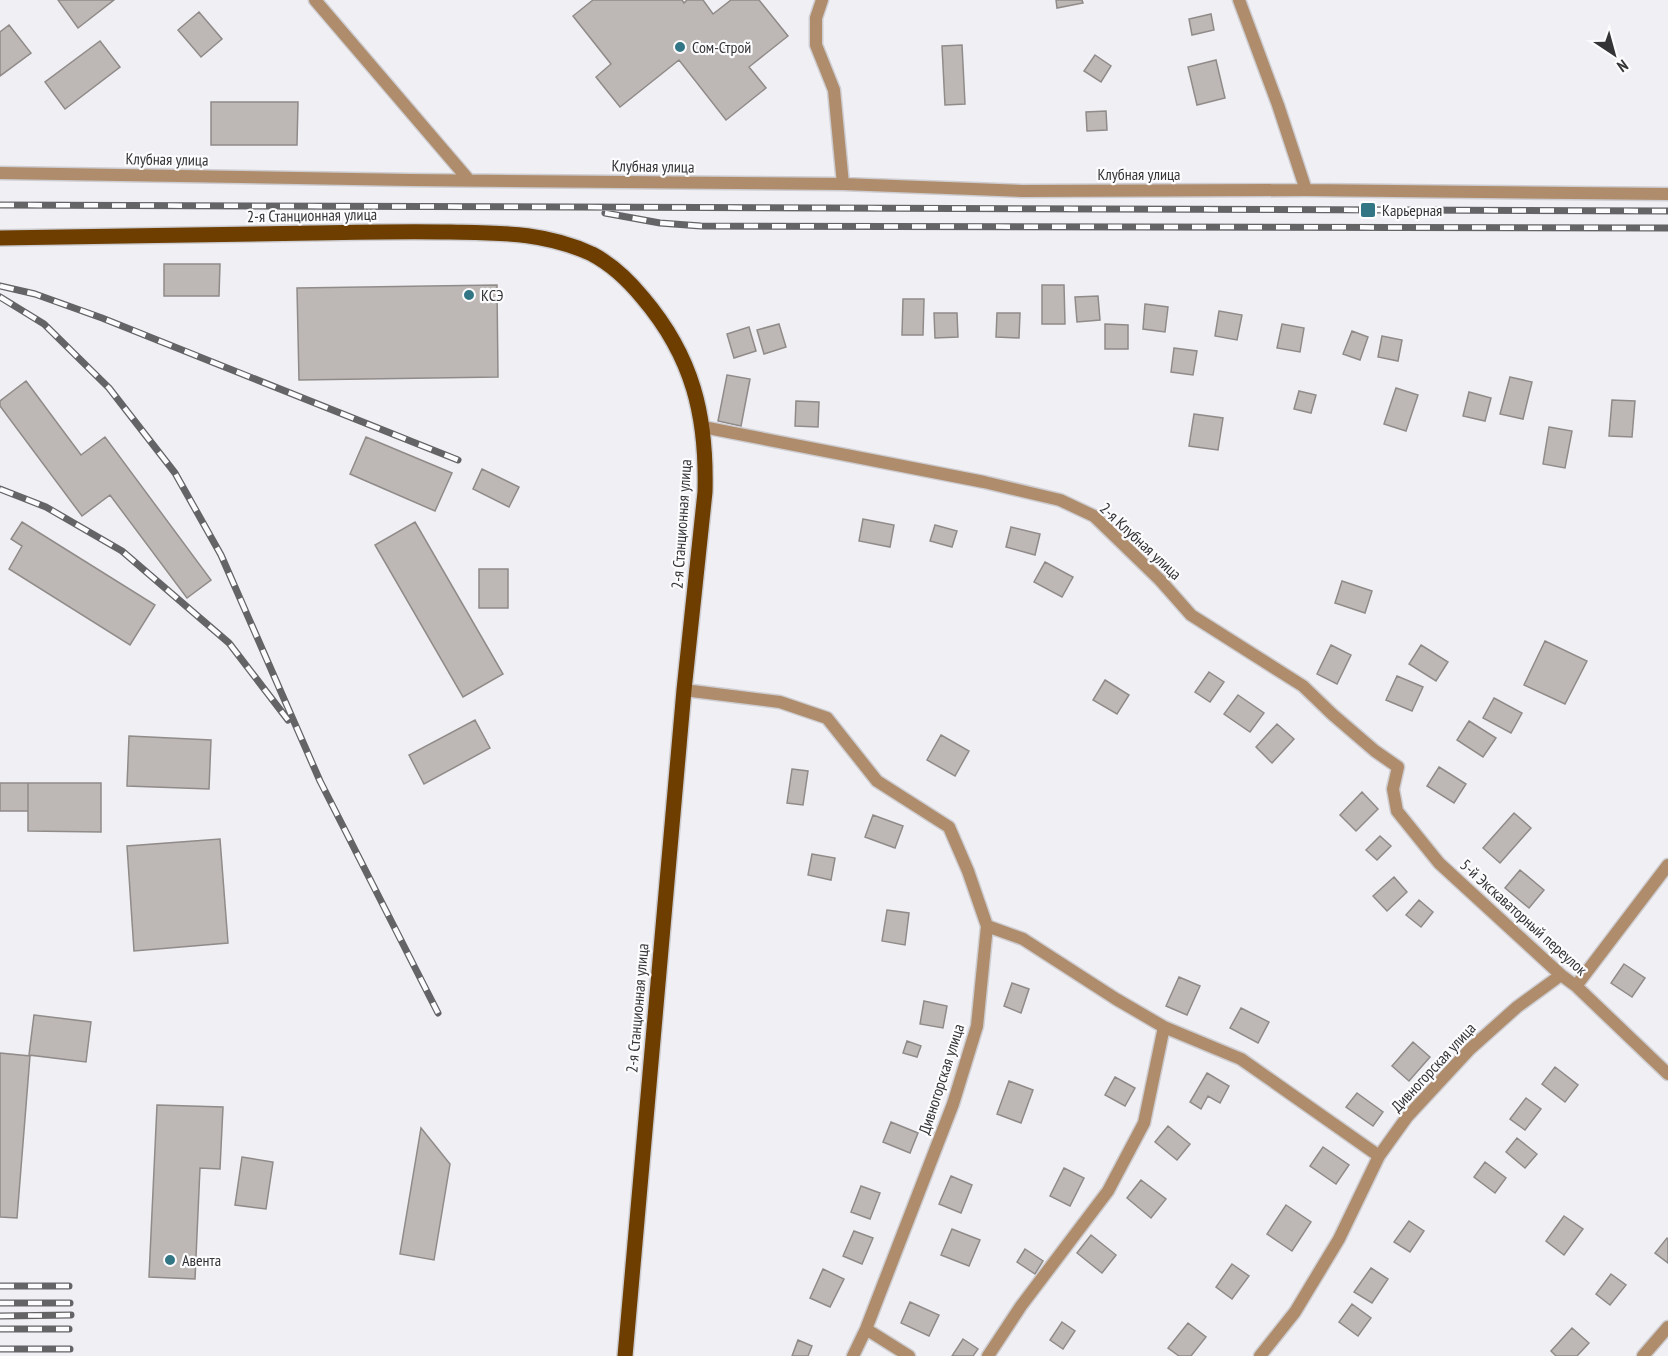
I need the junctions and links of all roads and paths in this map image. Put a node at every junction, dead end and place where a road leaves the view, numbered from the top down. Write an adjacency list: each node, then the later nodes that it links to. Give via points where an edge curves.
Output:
1 (315, 0): 5 (street)
2 (822, 0): 6 (street, via 816,18 816,45 834,90)
3 (1239, 0): 7 (street)
4 (0, 173): 5 (street, Клубная улица)
5 (468, 179): 6 (street, Клубная улица)
6 (843, 184): 7 (street, Клубная улица, via 1022,191)
7 (1306, 190): 8 (street, Клубная улица)
8 (1668, 194)
9 (0, 238): 10 (main road, 2-я Станционная улица, via 403,231 517,233 559,241 594,255 617,272 663,322 681,354)
10 (703, 427): 11 (main road, 2-я Станционная улица, via 705,492); 12 (street, 2-я Клубная улица, via 984,482 1060,500 1094,516 1191,615 1303,686 1366,744)
11 (684, 690): 14 (street, Дивногорская улица, via 780,702 826,718 877,781 949,827); 22 (main road, 2-я Станционная улица)
12 (1398, 767): 15 (street, 5-й Экскаваторный переулок, via 1393,789 1396,811 1439,863)
13 (1668, 865): 16 (street)
14 (987, 926): 17 (street, via 1023,939); 21 (street, Дивногорская улица, via 976,1026 953,1104)
15 (1561, 975): 16 (street, 5-й Экскаваторный переулок); 19 (street, Дивногорская улица, via 1470,1049 1407,1117)
16 (1576, 986): 18 (street, 5-й Экскаваторный переулок)
17 (1164, 1027): 19 (street, via 1241,1059); 25 (street, via 1144,1123 1108,1191 1020,1306)
18 (1668, 1074)
19 (1379, 1156): 26 (street, Дивногорская улица, via 1340,1239 1295,1312)
20 (1668, 1328): 27 (street)
21 (866, 1329): 23 (street, Дивногорская улица); 24 (street)
22 (625, 1356)
23 (854, 1356)
24 (909, 1356)
25 (988, 1356)
26 (1260, 1356)
27 (1642, 1356)

